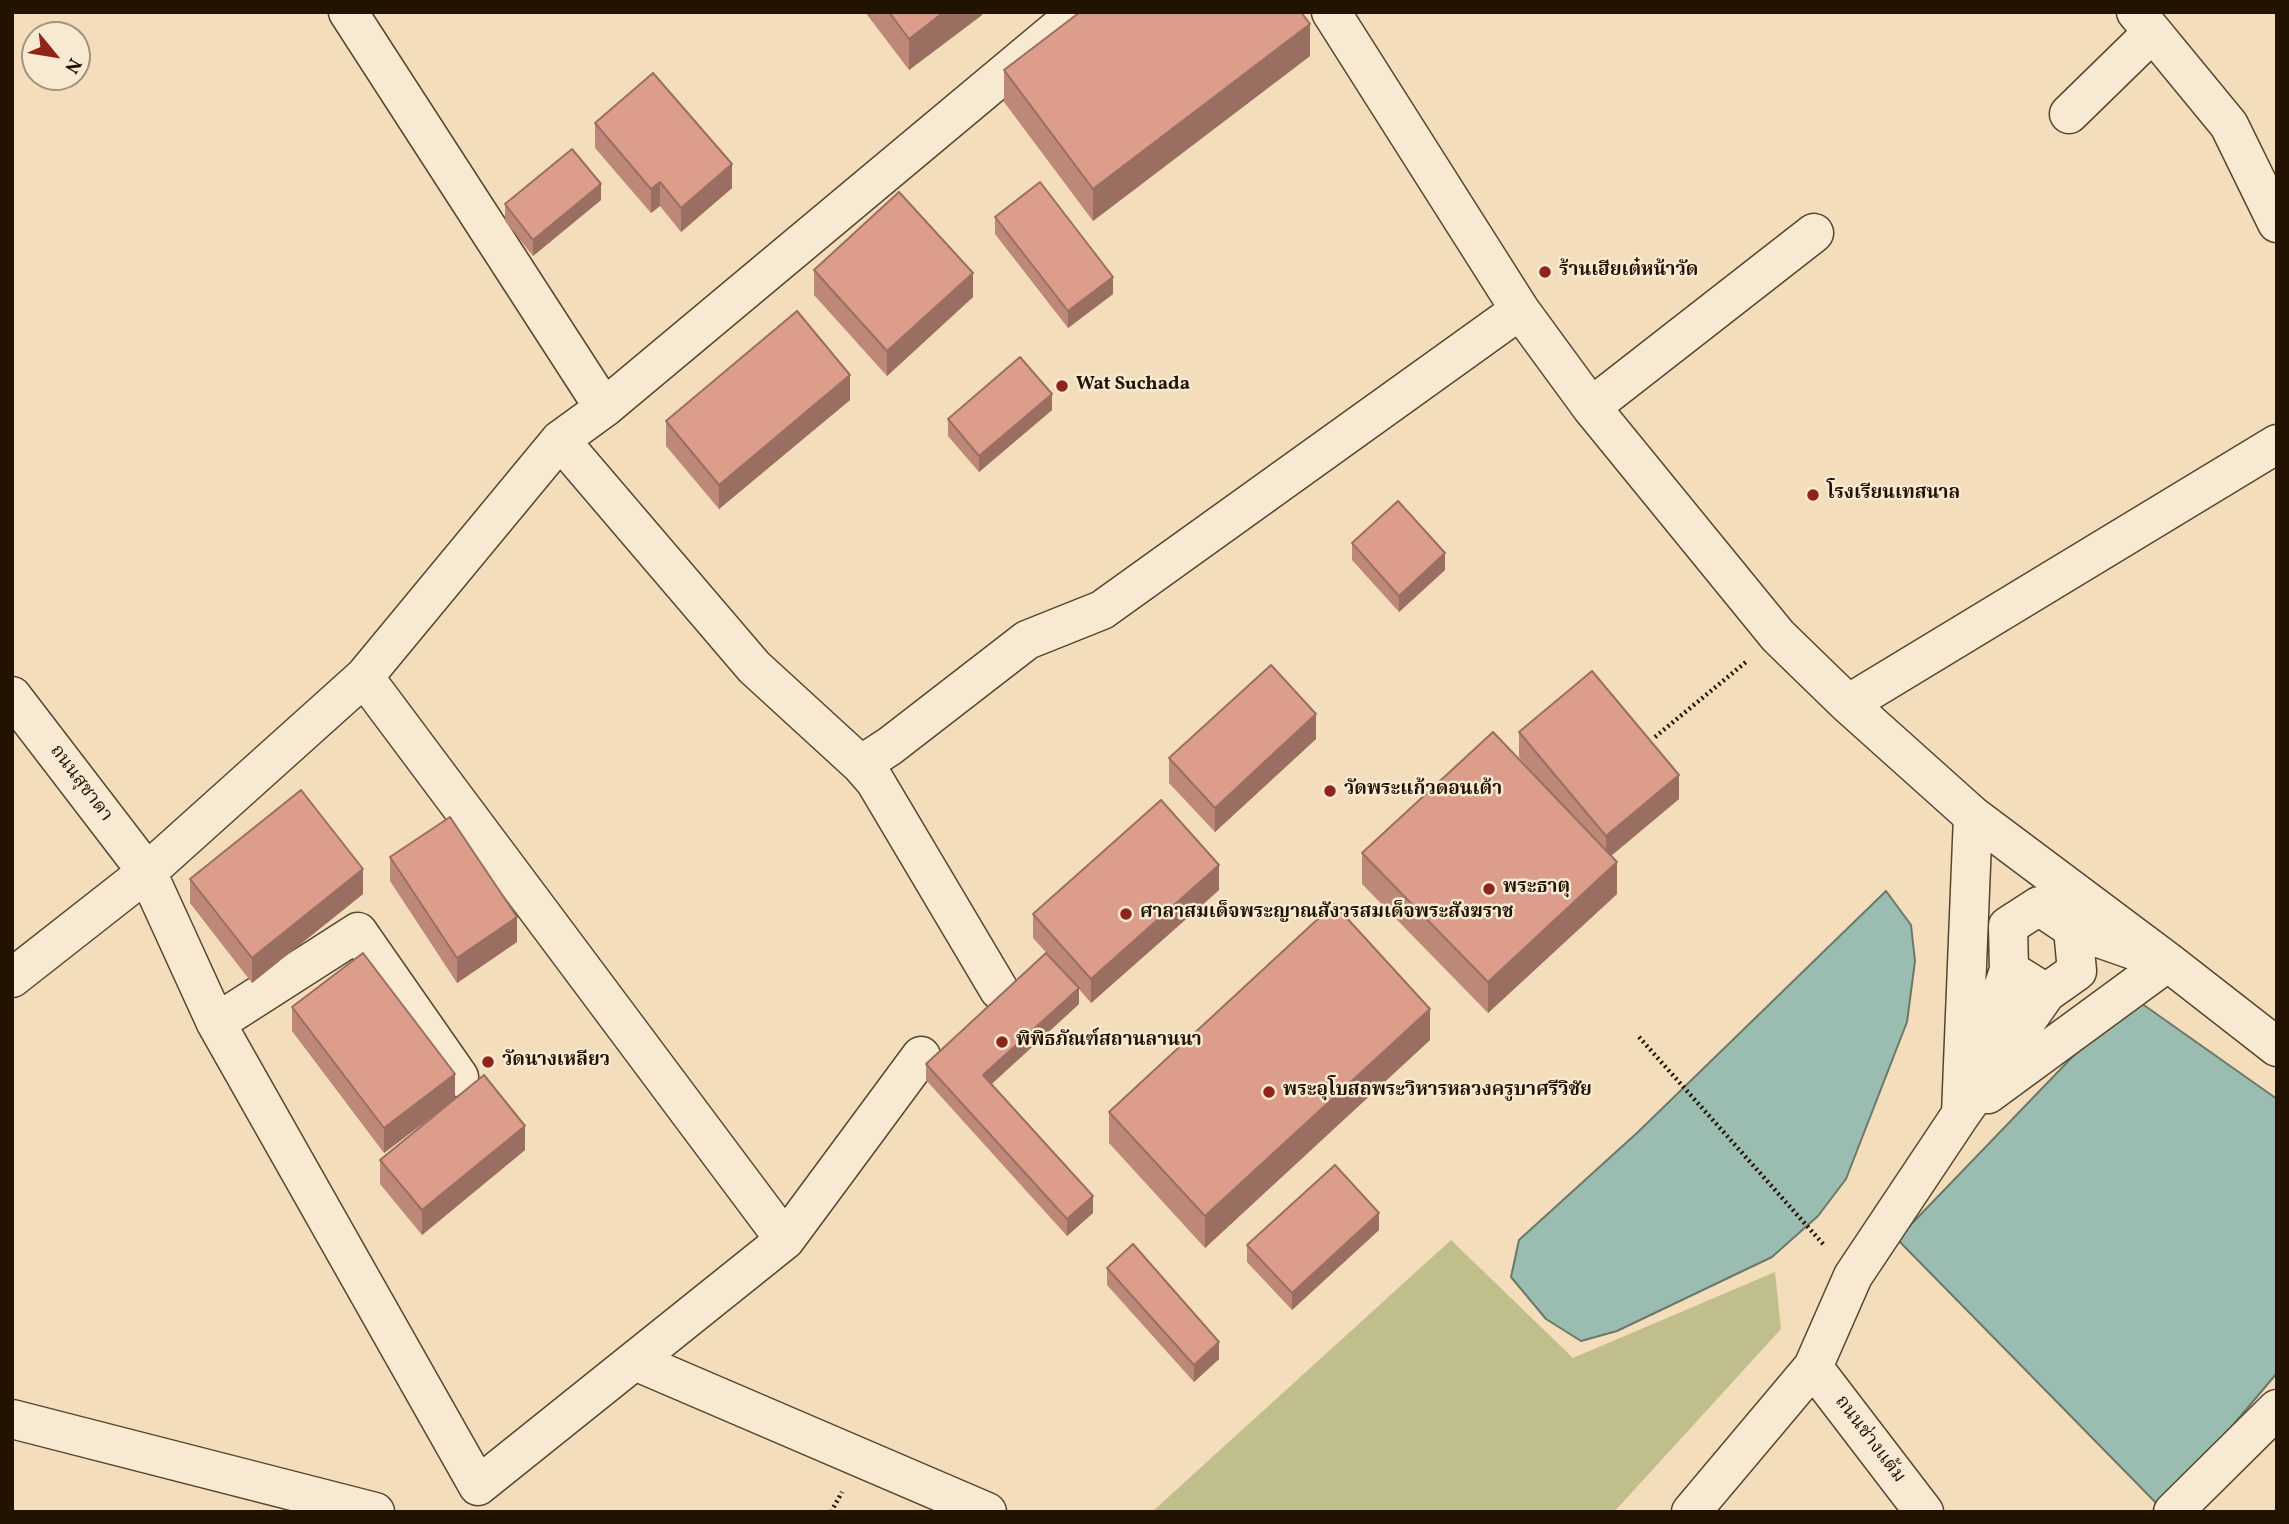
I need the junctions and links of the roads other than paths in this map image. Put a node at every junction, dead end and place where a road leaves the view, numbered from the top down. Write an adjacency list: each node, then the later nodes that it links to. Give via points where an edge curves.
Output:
1 (348, 12): 10 (street)
2 (1078, 12): 10 (street)
3 (1331, 12): 8 (street)
4 (2144, 23): 5 (street); 6 (street, via 2229,125)
5 (2069, 114)
6 (2277, 223)
7 (1814, 233): 9 (street)
8 (1520, 310): 9 (street); 16 (street, via 1111,604 1027,639)
9 (1591, 407): 15 (street, via 1778,636)
10 (604, 408): 11 (street)
11 (560, 440): 13 (street); 16 (street, via 754,667)
12 (2277, 444): 15 (street)
13 (364, 677): 18 (street); 32 (street)
14 (12, 696): 18 (street, ถนนสุชาดา)
15 (1848, 704): 17 (street)
16 (861, 765): 25 (street)
17 (1973, 816): 19 (street); 21 (street); 31 (street)
18 (147, 872): 24 (street); 27 (street, ถนนสุชาดา)
19 (2024, 916): 20 (street); 22 (street)
20 (2073, 929): 21 (street); 23 (street)
21 (2168, 962): 23 (street); 28 (street); 31 (street)
22 (2009, 970): 26 (street); 31 (street)
23 (2077, 971): 26 (street)
24 (12, 978)
25 (999, 990)
26 (2046, 993): 31 (street)
27 (216, 1023): 30 (street, via 358,932); 33 (street, ถนนสุชาดา, via 478,1486)
28 (2277, 1047)
29 (921, 1056): 32 (street)
30 (458, 1077)
31 (1961, 1114): 34 (street, via 1853,1276)
32 (785, 1240): 33 (street)
33 (635, 1361): 38 (street)
34 (1813, 1367): 39 (street); 40 (street, ถนนช่างแต้ม)
35 (2277, 1409): 41 (street)
36 (12, 1419): 37 (street)
37 (375, 1512)
38 (987, 1512)
39 (1691, 1512)
40 (1924, 1512)
41 (2174, 1512)

